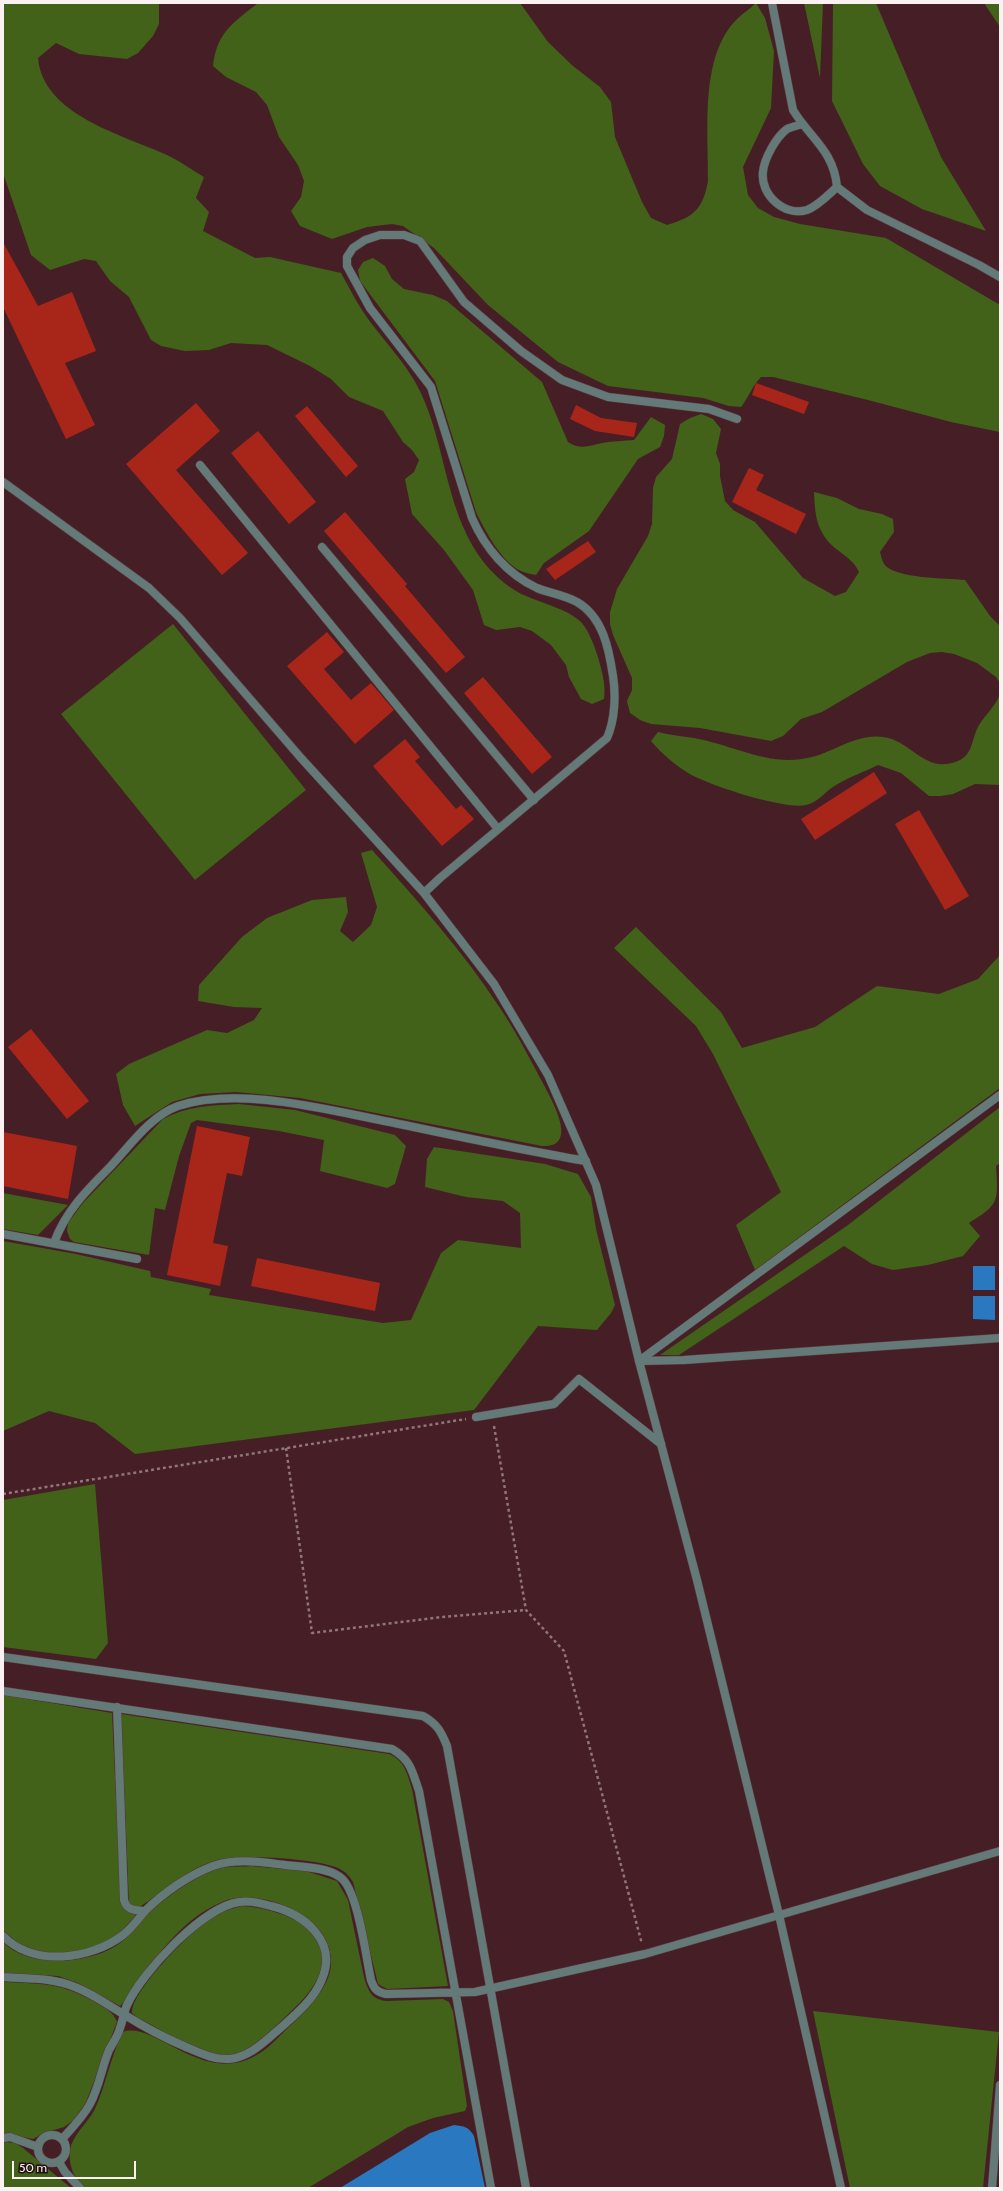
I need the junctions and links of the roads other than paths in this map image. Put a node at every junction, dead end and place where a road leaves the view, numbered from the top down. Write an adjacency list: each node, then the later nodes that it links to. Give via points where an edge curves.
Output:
1 (772, 3): 2 (street, via 793,110)
2 (802, 124): 3 (street, via 820,143 829,158 836,173); 3 (street, via 787,129 768,155 762,172 764,186 772,199 782,208 794,211 807,209)
3 (837, 187): 4 (street, via 867,210)
4 (1000, 277)
5 (738, 419): 9 (street, via 709,409 608,397 562,380 521,351 464,302 420,241 404,234 380,235 365,240 353,248 347,257 347,266 370,308 431,388 480,536 494,556 518,577 537,588 577,602 589,612 600,626 606,641 614,682 612,727 608,738)
6 (200, 464): 10 (street)
7 (4, 484): 11 (street, via 138,580 180,618 301,758)
8 (322, 547): 9 (street)
9 (534, 800): 10 (street)
10 (498, 829): 11 (street)
11 (424, 893): 13 (street, via 494,984 548,1075)
12 (1000, 1095): 18 (street)
13 (586, 1161): 15 (street, via 298,1104 238,1099 202,1100 177,1107 153,1122 76,1202 61,1224); 18 (street, via 596,1185)
14 (3, 1234): 15 (street)
15 (54, 1243): 16 (street)
16 (137, 1259)
17 (1000, 1338): 18 (street)
18 (639, 1361): 20 (street)
19 (476, 1417): 20 (street, via 554,1404 579,1379)
20 (661, 1444): 26 (street)
21 (3, 1657): 29 (street, via 423,1716 434,1722 441,1729 447,1746)
22 (3, 1691): 23 (street)
23 (117, 1707): 25 (street, via 124,1900 125,1906 130,1910); 30 (street, via 392,1749 403,1755 411,1766 419,1791)
24 (1000, 1851): 26 (street)
25 (145, 1911): 27 (street, via 124,1934 111,1943 96,1950 68,1956 46,1956 28,1952 11,1944); 30 (street, via 180,1884 225,1862 253,1861 331,1872 347,1884 354,1899 374,1988 379,1993)
26 (779, 1915): 29 (street, via 645,1954); 40 (street)
27 (3, 1936)
28 (3, 1977): 31 (street, via 58,1980 109,2004)
29 (491, 1988): 30 (street); 39 (street)
30 (457, 1993): 38 (street)
31 (124, 2015): 31 (street, via 134,1993 171,1947 193,1926 221,1908 239,1902 273,1906 305,1921 316,1930 323,1943 326,1964 313,1994 299,2012 265,2042 236,2058 208,2057); 34 (street, via 90,2104)
32 (1000, 2085): 41 (street)
33 (3, 2138): 35 (street, via 10,2137)
34 (62, 2140): 35 (street, via 57,2136 45,2136); 36 (street, via 66,2151)
35 (38, 2147): 36 (street, via 41,2159)
36 (59, 2162): 37 (street)
37 (80, 2188)
38 (491, 2188)
39 (526, 2188)
40 (841, 2188)
41 (992, 2188)

